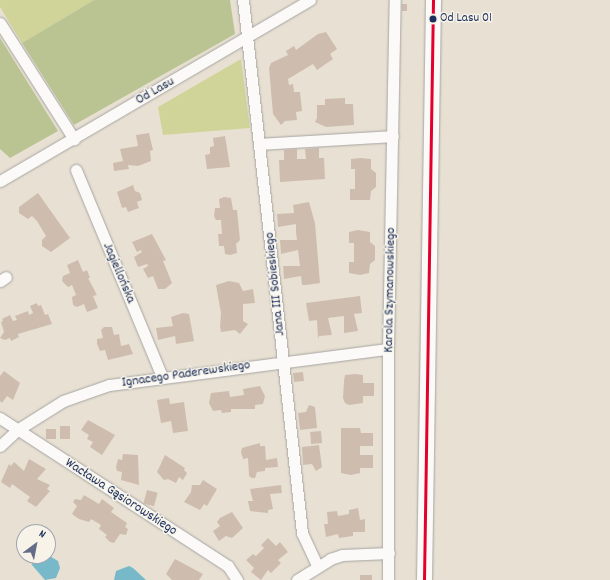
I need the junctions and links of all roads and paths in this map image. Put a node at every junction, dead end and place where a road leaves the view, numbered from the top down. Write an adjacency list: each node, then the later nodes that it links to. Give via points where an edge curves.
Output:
1 (243, 0): 6 (street, Jana III Sobieskiego)
2 (310, 0): 6 (street, Od Lasu)
3 (395, 0): 7 (street, Karola Szymanowskiego)
4 (433, 0): 23 (main road)
5 (0, 23): 8 (street)
6 (247, 38): 8 (street, Od Lasu); 9 (street, Jana III Sobieskiego)
7 (393, 136): 9 (street); 12 (street, Karola Szymanowskiego)
8 (74, 139): 11 (street, Od Lasu)
9 (259, 144): 13 (street, Jana III Sobieskiego)
10 (76, 170): 14 (street, Jagiellońska)
11 (0, 181)
12 (388, 349): 13 (street, Ignacego Paderewskiego); 18 (street, Karola Szymanowskiego)
13 (283, 361): 14 (street, Ignacego Paderewskiego); 19 (street, Jana III Sobieskiego, via 302,532)
14 (162, 377): 16 (street, Ignacego Paderewskiego, via 109,385 63,401)
15 (0, 418): 16 (street, Wacława Gąsiorowskiego)
16 (17, 430): 17 (street, Ignacego Paderewskiego); 20 (street, Wacława Gąsiorowskiego, via 228,566)
17 (0, 446)
18 (389, 553): 19 (street, via 342,555); 22 (street, Karola Szymanowskiego)
19 (318, 565): 21 (street)
20 (237, 580)
21 (297, 580)
22 (388, 580)
23 (424, 580)

